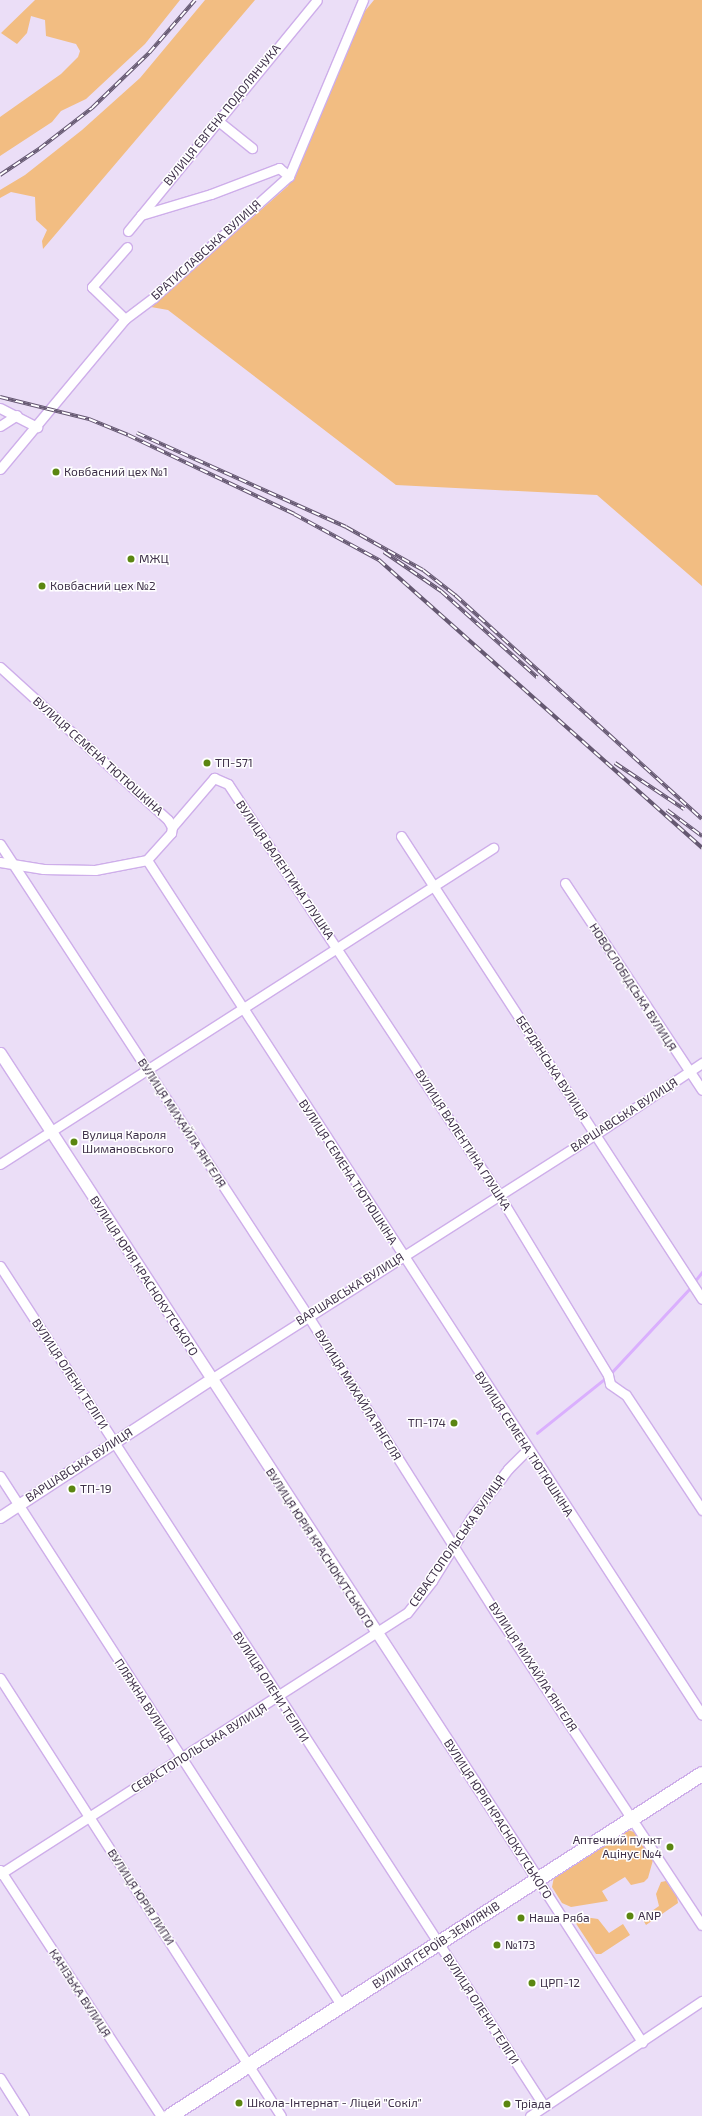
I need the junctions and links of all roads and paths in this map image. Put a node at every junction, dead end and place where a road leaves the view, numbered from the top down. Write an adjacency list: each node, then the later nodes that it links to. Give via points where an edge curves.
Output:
1 (317, 0): 3 (street, ВУЛИЦЯ ЄВГЕНА ПОДОЛЯНЧУКА)
2 (361, 1): 5 (street, БРАТИСЛАВСЬКА ВУЛИЦЯ)
3 (217, 120): 4 (street); 6 (street, ВУЛИЦЯ ЄВГЕНА ПОДОЛЯНЧУКА)
4 (252, 148)
5 (289, 176): 6 (street, via 279,168 211,194); 9 (street, БРАТИСЛАВСЬКА ВУЛИЦЯ)
6 (141, 215): 7 (street, ВУЛИЦЯ ЄВГЕНА ПОДОЛЯНЧУКА)
7 (128, 231)
8 (127, 247): 9 (street, via 92,287)
9 (125, 320): 13 (street, БРАТИСЛАВСЬКА ВУЛИЦЯ)
10 (0, 408): 11 (street)
11 (17, 415): 12 (street); 13 (street)
12 (0, 426)
13 (37, 427): 14 (street, БРАТИСЛАВСЬКА ВУЛИЦЯ)
14 (0, 469)
15 (0, 667): 16 (street, ВУЛИЦЯ СЕМЕНА ТЮТЮШКІНА, via 162,814)
16 (172, 827): 20 (street, ВУЛИЦЯ СЕМЕНА ТЮТЮШКІНА, via 166,841); 25 (street, ВУЛИЦЯ ВАЛЕНТИНА ГЛУШКА, via 214,778 228,784)
17 (401, 836): 24 (street, БЕРДЯНСЬКА ВУЛИЦЯ)
18 (0, 844): 22 (street, ВУЛИЦЯ МИХАЙЛА ЯНГЕЛЯ)
19 (493, 848): 24 (street)
20 (147, 860): 22 (street, via 95,870 43,870); 26 (street, ВУЛИЦЯ СЕМЕНА ТЮТЮШКІНА)
21 (0, 862): 22 (street)
22 (12, 862): 29 (street, ВУЛИЦЯ МИХАЙЛА ЯНГЕЛЯ)
23 (565, 883): 30 (street, НОВОСЛОБІДСЬКА ВУЛИЦЯ)
24 (434, 887): 25 (street); 33 (street, БЕРДЯНСЬКА ВУЛИЦЯ)
25 (337, 947): 26 (street); 35 (street, ВУЛИЦЯ ВАЛЕНТИНА ГЛУШКА)
26 (242, 1009): 29 (street); 36 (street, ВУЛИЦЯ СЕМЕНА ТЮТЮШКІНА)
27 (0, 1053): 32 (street, ВУЛИЦЯ ЮРІЯ КРАСНОКУТСЬКОГО)
28 (702, 1063): 30 (street, ВАРШАВСЬКА ВУЛИЦЯ)
29 (147, 1069): 32 (street); 39 (street, ВУЛИЦЯ МИХАЙЛА ЯНГЕЛЯ)
30 (689, 1072): 31 (street, НОВОСЛОБІДСЬКА ВУЛИЦЯ); 33 (street, ВАРШАВСЬКА ВУЛИЦЯ)
31 (702, 1090)
32 (50, 1132): 34 (street); 40 (street, ВУЛИЦЯ ЮРІЯ КРАСНОКУТСЬКОГО)
33 (596, 1134): 35 (street, ВАРШАВСЬКА ВУЛИЦЯ); 38 (street, БЕРДЯНСЬКА ВУЛИЦЯ)
34 (0, 1164)
35 (499, 1195): 36 (street, ВАРШАВСЬКА ВУЛИЦЯ); 45 (street, ВУЛИЦЯ ВАЛЕНТИНА ГЛУШКА, via 608,1375 610,1384 626,1395)
36 (403, 1256): 39 (street, ВАРШАВСЬКА ВУЛИЦЯ); 42 (street, ВУЛИЦЯ СЕМЕНА ТЮТЮШКІНА)
37 (0, 1266): 41 (street, ВУЛИЦЯ ОЛЕНИ ТЕЛІГИ)
38 (702, 1299)
39 (308, 1316): 40 (street, ВАРШАВСЬКА ВУЛИЦЯ); 47 (street, ВУЛИЦЯ МИХАЙЛА ЯНГЕЛЯ)
40 (211, 1379): 41 (street, ВАРШАВСЬКА ВУЛИЦЯ); 48 (street, ВУЛИЦЯ ЮРІЯ КРАСНОКУТСЬКОГО)
41 (114, 1443): 44 (street, ВАРШАВСЬКА ВУЛИЦЯ); 50 (street, ВУЛИЦЯ ОЛЕНИ ТЕЛІГИ)
42 (527, 1450): 47 (street, СЕВАСТОПОЛЬСЬКА ВУЛИЦЯ, via 508,1469); 51 (street, ВУЛИЦЯ СЕМЕНА ТЮТЮШКІНА)
43 (0, 1476): 44 (street, ПЛЯЖНА ВУЛИЦЯ)
44 (18, 1505): 46 (street, ВАРШАВСЬКА ВУЛИЦЯ); 52 (street, ПЛЯЖНА ВУЛИЦЯ)
45 (702, 1510)
46 (0, 1517)
47 (454, 1545): 48 (street, СЕВАСТОПОЛЬСЬКА ВУЛИЦЯ, via 432,1581 407,1613); 55 (street, ВУЛИЦЯ МИХАЙЛА ЯНГЕЛЯ)
48 (375, 1633): 50 (street, СЕВАСТОПОЛЬСЬКА ВУЛИЦЯ); 57 (street, ВУЛИЦЯ ЮРІЯ КРАСНОКУТСЬКОГО)
49 (0, 1678): 54 (street, ВУЛИЦЯ ЮРІЯ ЛИПИ)
50 (278, 1698): 52 (street, СЕВАСТОПОЛЬСЬКА ВУЛИЦЯ); 59 (street, ВУЛИЦЯ ОЛЕНИ ТЕЛІГИ)
51 (702, 1715)
52 (181, 1760): 54 (street, СЕВАСТОПОЛЬСЬКА ВУЛИЦЯ); 61 (street, ПЛЯЖНА ВУЛИЦЯ)
53 (702, 1774): 55 (main road, ВУЛИЦЯ ГЕРОЇВ-ЗЕМЛЯКІВ)
54 (90, 1817): 56 (street, СЕВАСТОПОЛЬСЬКА ВУЛИЦЯ); 63 (street, ВУЛИЦЯ ЮРІЯ ЛИПИ)
55 (633, 1818): 57 (main road, ВУЛИЦЯ ГЕРОЇВ-ЗЕМЛЯКІВ); 58 (street, ВУЛИЦЯ МИХАЙЛА ЯНГЕЛЯ)
56 (1, 1873): 67 (street, КАНІЗЬКА ВУЛИЦЯ)
57 (538, 1880): 59 (main road, ВУЛИЦЯ ГЕРОЇВ-ЗЕМЛЯКІВ); 62 (street, ВУЛИЦЯ ЮРІЯ КРАСНОКУТСЬКОГО)
58 (702, 1925)
59 (438, 1943): 61 (main road, ВУЛИЦЯ ГЕРОЇВ-ЗЕМЛЯКІВ); 65 (street, ВУЛИЦЯ ОЛЕНИ ТЕЛІГИ)
60 (702, 2002): 62 (street)
61 (341, 2005): 63 (main road, ВУЛИЦЯ ГЕРОЇВ-ЗЕМЛЯКІВ)
62 (642, 2042): 65 (street)
63 (249, 2064): 68 (main road, ВУЛИЦЯ ГЕРОЇВ-ЗЕМЛЯКІВ); 69 (street, ВУЛИЦЯ ЮРІЯ ЛИПИ)
64 (0, 2078): 66 (street)
65 (544, 2106): 70 (street)
66 (24, 2116)
67 (161, 2116)
68 (170, 2116)
69 (281, 2116)
70 (530, 2116)

